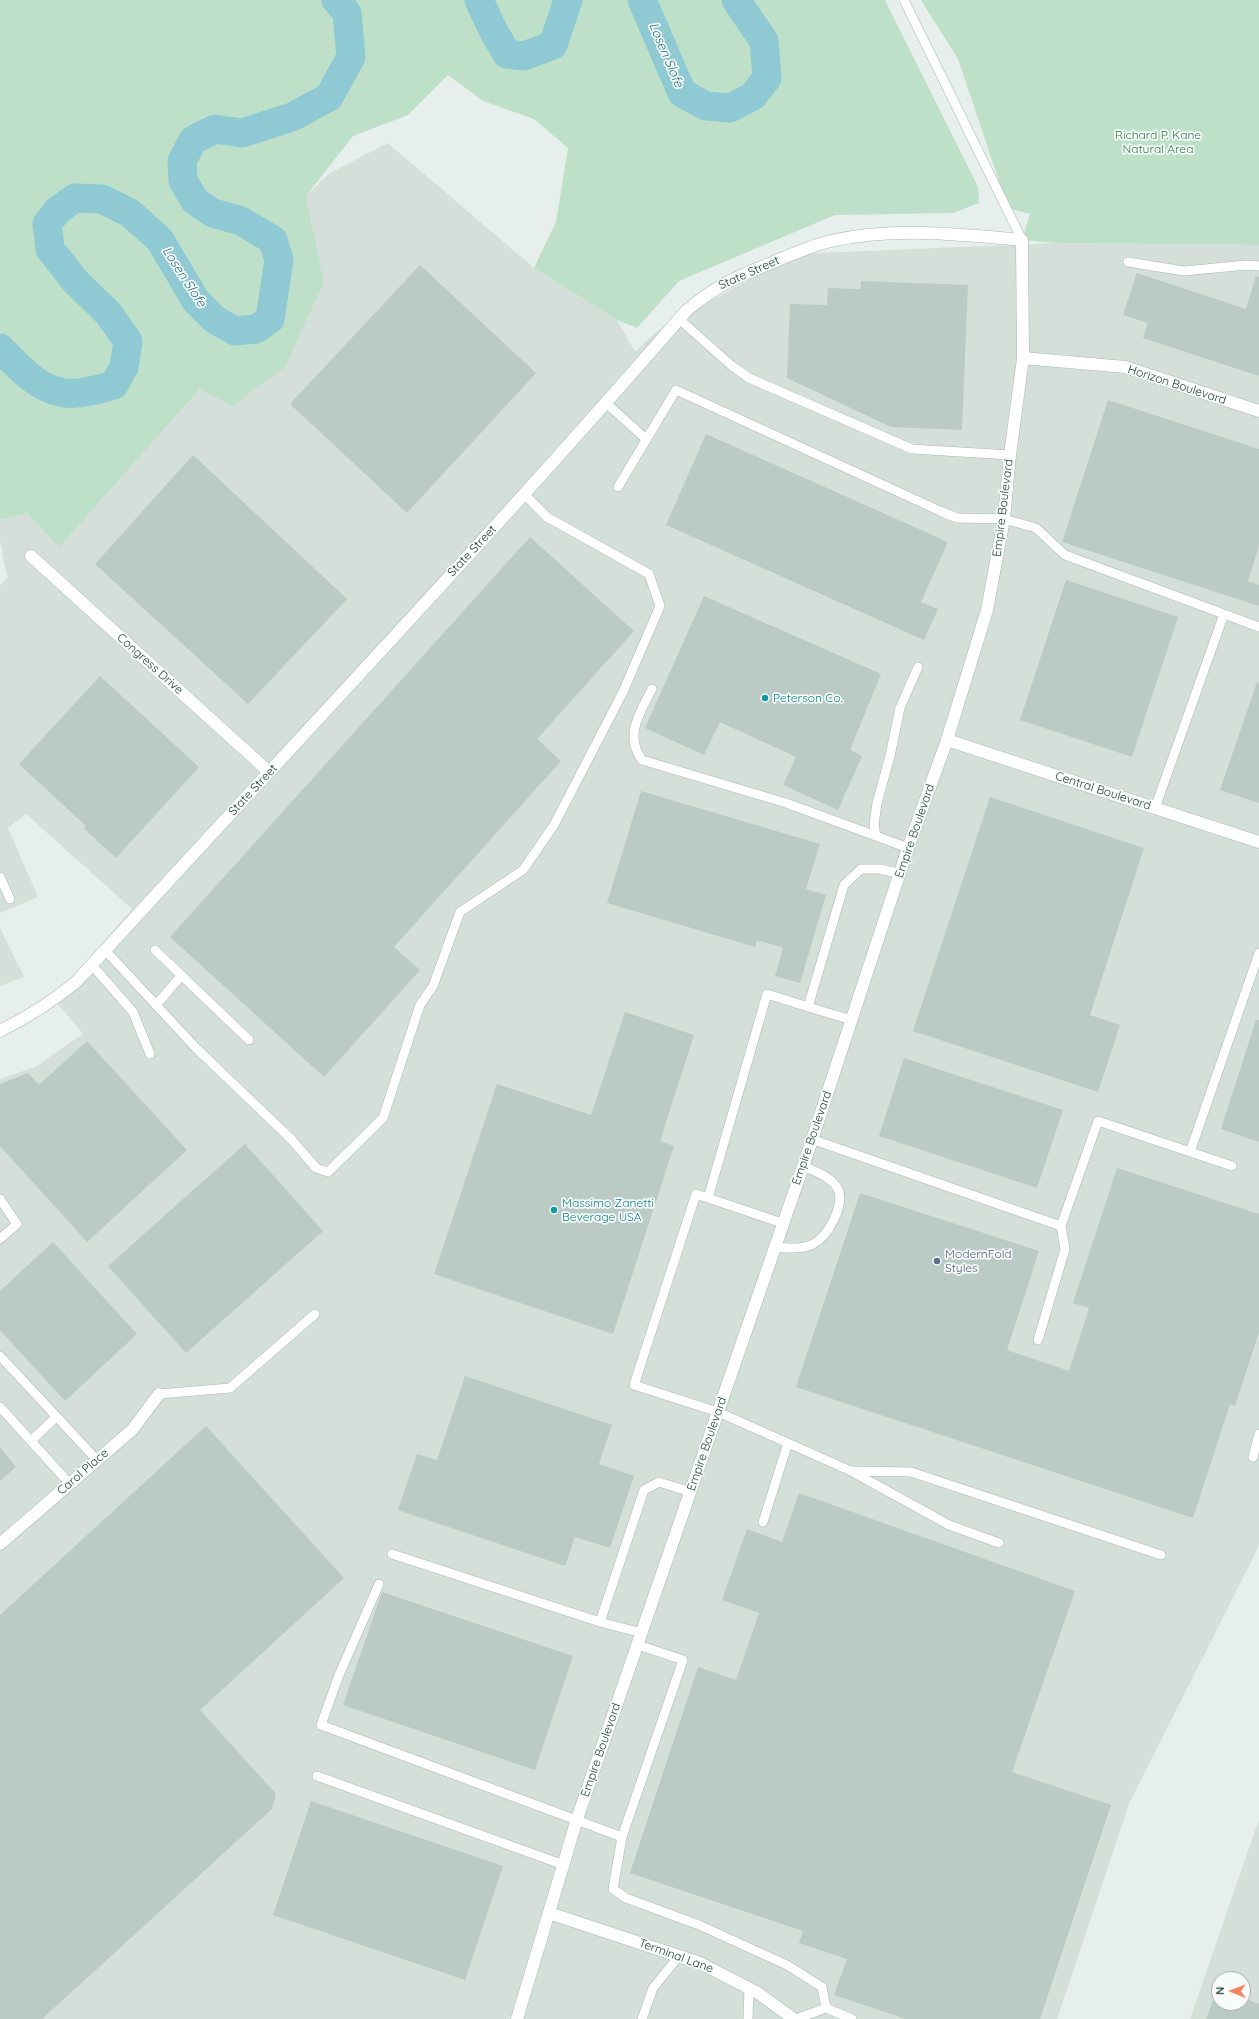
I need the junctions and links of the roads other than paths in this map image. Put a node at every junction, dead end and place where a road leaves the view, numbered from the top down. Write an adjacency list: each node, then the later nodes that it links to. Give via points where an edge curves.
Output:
1 (904, 0): 2 (lane)
2 (1022, 240): 5 (street, State Street, via 946,232 863,236 830,242 731,279 709,292); 6 (street, Empire Boulevard)
3 (1128, 262): 4 (lane, via 1184,271)
4 (1259, 266)
5 (679, 319): 7 (street, State Street); 10 (lane, via 749,378 912,449)
6 (1023, 358): 8 (street, Horizon Boulevard, via 1125,368); 10 (street, Empire Boulevard)
7 (606, 403): 9 (lane); 12 (street, State Street)
8 (1259, 411)
9 (646, 439): 11 (lane); 13 (lane, via 676,390 957,518)
10 (1010, 455): 13 (street, Empire Boulevard)
11 (618, 487)
12 (525, 495): 20 (street, State Street); 33 (lane, via 547,517 649,574 660,606 623,692 554,825 523,870 460,912 433,986 420,1006 383,1118 328,1172 316,1168 291,1139 196,1048)
13 (1004, 519): 15 (lane, via 1036,528 1065,555); 19 (street, Empire Boulevard, via 987,610)
14 (31, 556): 20 (street, Congress Drive)
15 (1224, 614): 16 (lane); 21 (lane)
16 (1259, 626)
17 (918, 667): 22 (lane, via 900,708 877,803 874,824)
18 (652, 689): 22 (lane, via 633,731 634,746 642,760 786,803)
19 (947, 740): 21 (street, Central Boulevard); 24 (street, Empire Boulevard)
20 (270, 772): 28 (street, State Street)
21 (1155, 808): 23 (street, Central Boulevard)
22 (876, 836): 24 (lane)
23 (1259, 842)
24 (908, 848): 25 (street, Empire Boulevard)
25 (901, 874): 34 (lane, via 880,869 861,869 844,885); 35 (street, Empire Boulevard)
26 (0, 877): 27 (lane)
27 (10, 899)
28 (105, 950): 31 (street, State Street); 33 (lane)
29 (155, 950): 32 (lane)
30 (1259, 953): 40 (lane)
31 (92, 964): 36 (street, State Street, via 55,1000 28,1018); 38 (lane, via 133,1012)
32 (182, 976): 33 (lane); 37 (lane)
33 (156, 1005)
34 (808, 1007): 35 (lane); 43 (lane, via 767,994)
35 (852, 1020): 39 (street, Empire Boulevard)
36 (0, 1031)
37 (249, 1040)
38 (150, 1054)
39 (811, 1139): 41 (street, Empire Boulevard); 46 (lane)
40 (1190, 1152): 42 (lane); 46 (lane, via 1098,1121)
41 (803, 1166): 45 (street, Empire Boulevard); 48 (lane, via 832,1181 838,1190 839,1206 834,1220 826,1233 814,1244 799,1248)
42 (1232, 1166)
43 (708, 1198): 45 (lane); 54 (lane, via 696,1194 634,1385)
44 (0, 1199): 47 (lane, via 17,1224)
45 (782, 1223): 48 (street, Empire Boulevard)
46 (1060, 1226): 50 (lane, via 1065,1249)
47 (0, 1239)
48 (774, 1247): 54 (street, Empire Boulevard)
49 (315, 1314): 52 (lane, via 230,1388)
50 (1038, 1340)
51 (0, 1356): 55 (lane)
52 (159, 1394): 60 (street, Carol Place, via 132,1430)
53 (0, 1407): 57 (lane)
54 (718, 1412): 58 (lane); 63 (street, Empire Boulevard)
55 (56, 1417): 57 (lane); 60 (lane)
56 (1259, 1434): 59 (lane)
57 (31, 1441): 62 (lane)
58 (788, 1443): 61 (lane); 64 (lane)
59 (1253, 1457)
60 (97, 1460): 62 (street, Carol Place)
61 (851, 1471): 65 (lane, via 949,1524); 68 (lane, via 911,1472)
62 (70, 1484): 66 (street, Carol Place)
63 (691, 1492): 70 (lane, via 659,1482 644,1490); 71 (street, Empire Boulevard)
64 (763, 1522)
65 (999, 1543)
66 (0, 1544)
67 (392, 1554): 70 (lane)
68 (1161, 1555)
69 (379, 1584): 74 (lane, via 339,1675 321,1725)
70 (600, 1622): 71 (lane)
71 (642, 1633): 72 (street, Empire Boulevard)
72 (638, 1645): 74 (street, Empire Boulevard); 75 (lane, via 683,1660)
73 (317, 1776): 76 (lane)
74 (577, 1819): 75 (lane); 76 (street, Empire Boulevard)
75 (622, 1837): 80 (lane, via 613,1889 626,1898 699,1925 787,1964 822,1987)
76 (564, 1865): 77 (street, Empire Boulevard)
77 (549, 1913): 78 (street, Terminal Lane); 81 (street, Empire Boulevard)
78 (679, 1956): 79 (street, Terminal Lane, via 700,1963); 82 (lane, via 653,1988)
79 (749, 1988): 83 (lane); 84 (street, Terminal Lane)
80 (826, 2008): 84 (lane); 85 (lane)
81 (517, 2019)
82 (642, 2019)
83 (748, 2019)
84 (795, 2019)
85 (852, 2019)

